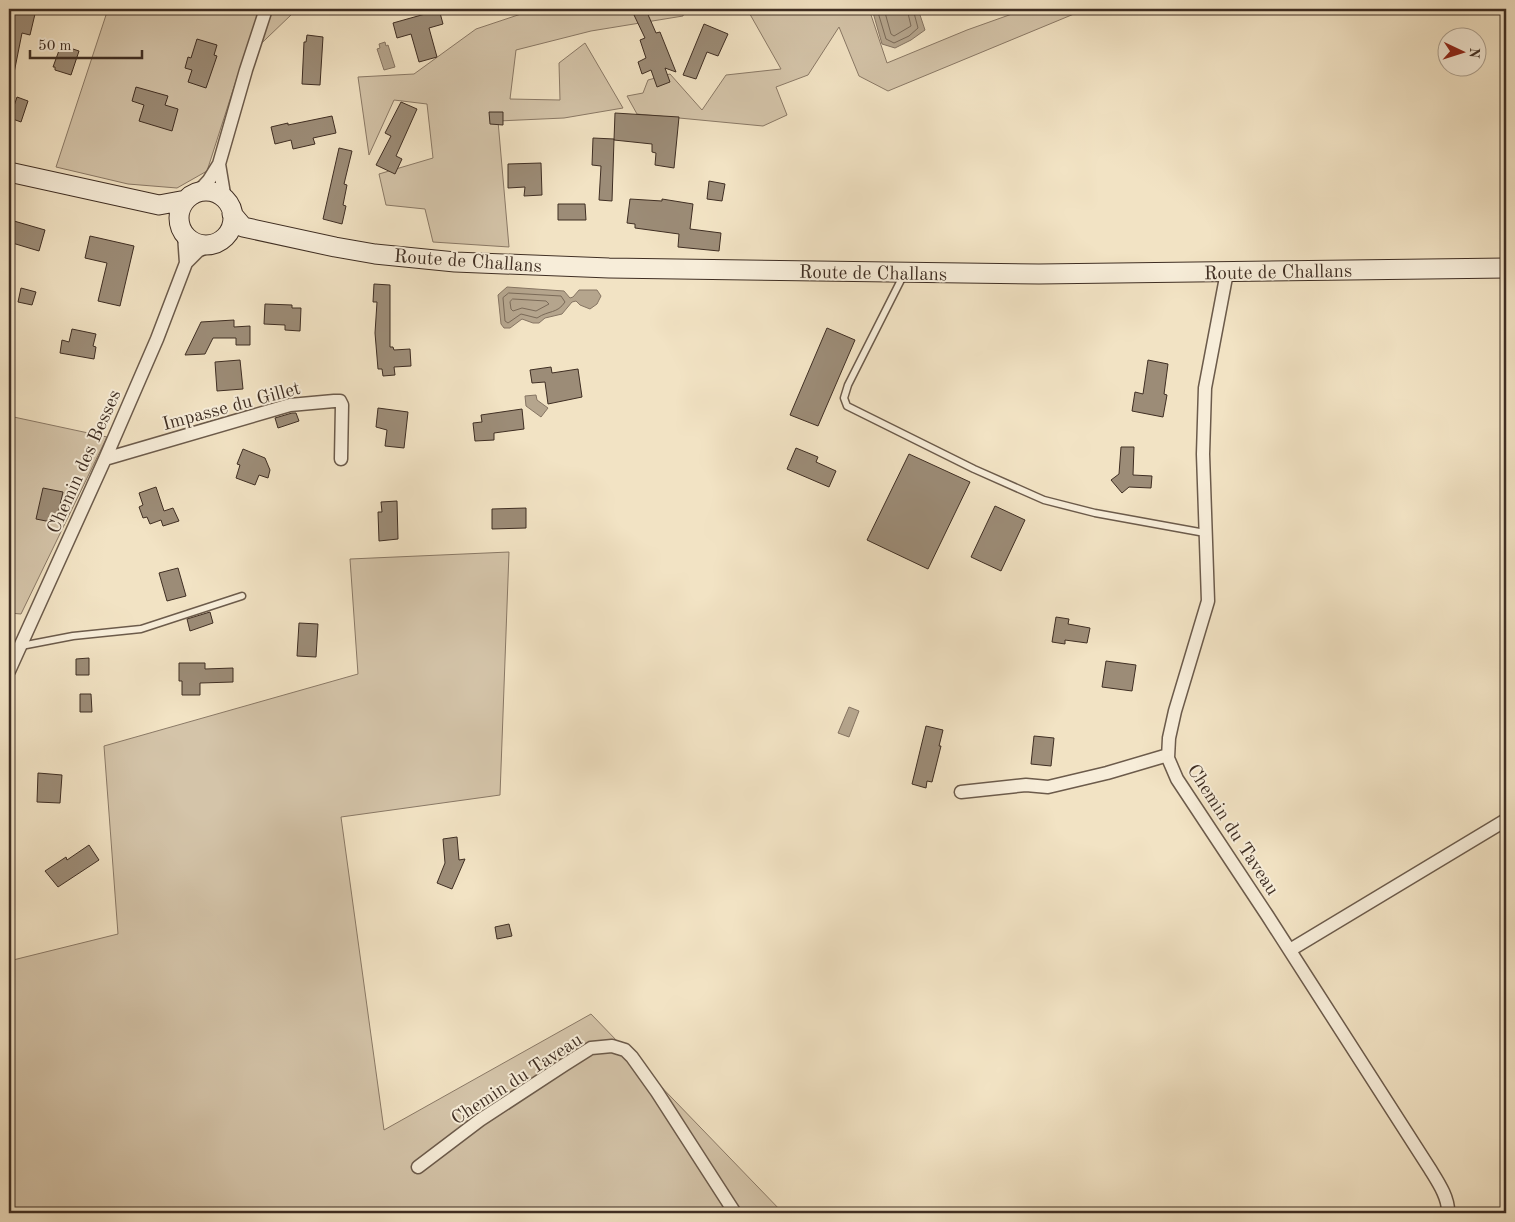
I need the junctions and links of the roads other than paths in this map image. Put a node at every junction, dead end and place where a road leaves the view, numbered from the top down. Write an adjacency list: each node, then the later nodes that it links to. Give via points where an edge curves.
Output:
1 (266, 9): 2 (street)
2 (219, 164): 4 (street, via 209,180); 6 (street)
3 (9, 172): 5 (main road, Route de Challans)
4 (192, 196): 5 (main road, Route de Challans); 6 (main road, Route de Challans, via 213,192); 7 (main road, via 179,213)
5 (159, 205): 7 (main road, Route de Challans)
6 (228, 224): 7 (main road, Route de Challans, via 201,245 191,241); 8 (street); 11 (main road, Route de Challans, via 375,254 455,262)
7 (181, 227): 8 (street, Chemin des Besses)
8 (186, 263): 12 (street, Chemin des Besses)
9 (1506, 268): 10 (main road, Route de Challans)
10 (1227, 272): 11 (main road, Route de Challans); 14 (street, Chemin du Taveau, via 1205,388)
11 (904, 273): 14 (lane, via 848,385 844,398 847,406 1044,500)
12 (105, 459): 13 (street, Impasse du Gillet, via 290,405 340,401); 16 (street, Chemin des Besses)
13 (341, 459)
14 (1204, 533): 18 (street, Chemin du Taveau, via 1208,601 1175,711)
15 (242, 596): 16 (lane, via 141,629 73,636)
16 (21, 646): 17 (street, Chemin des Besses)
17 (9, 671)
18 (1168, 755): 19 (street, via 1048,787 1026,785); 21 (street, Chemin du Taveau, via 1177,779)
19 (961, 792)
20 (1506, 820): 21 (street)
21 (1290, 950): 24 (street, Chemin du Taveau, via 1430,1169 1443,1191)
22 (418, 1167): 23 (street, Chemin du Taveau, via 480,1120 591,1048 612,1046 625,1050 642,1071)
23 (735, 1213)
24 (1448, 1213)

